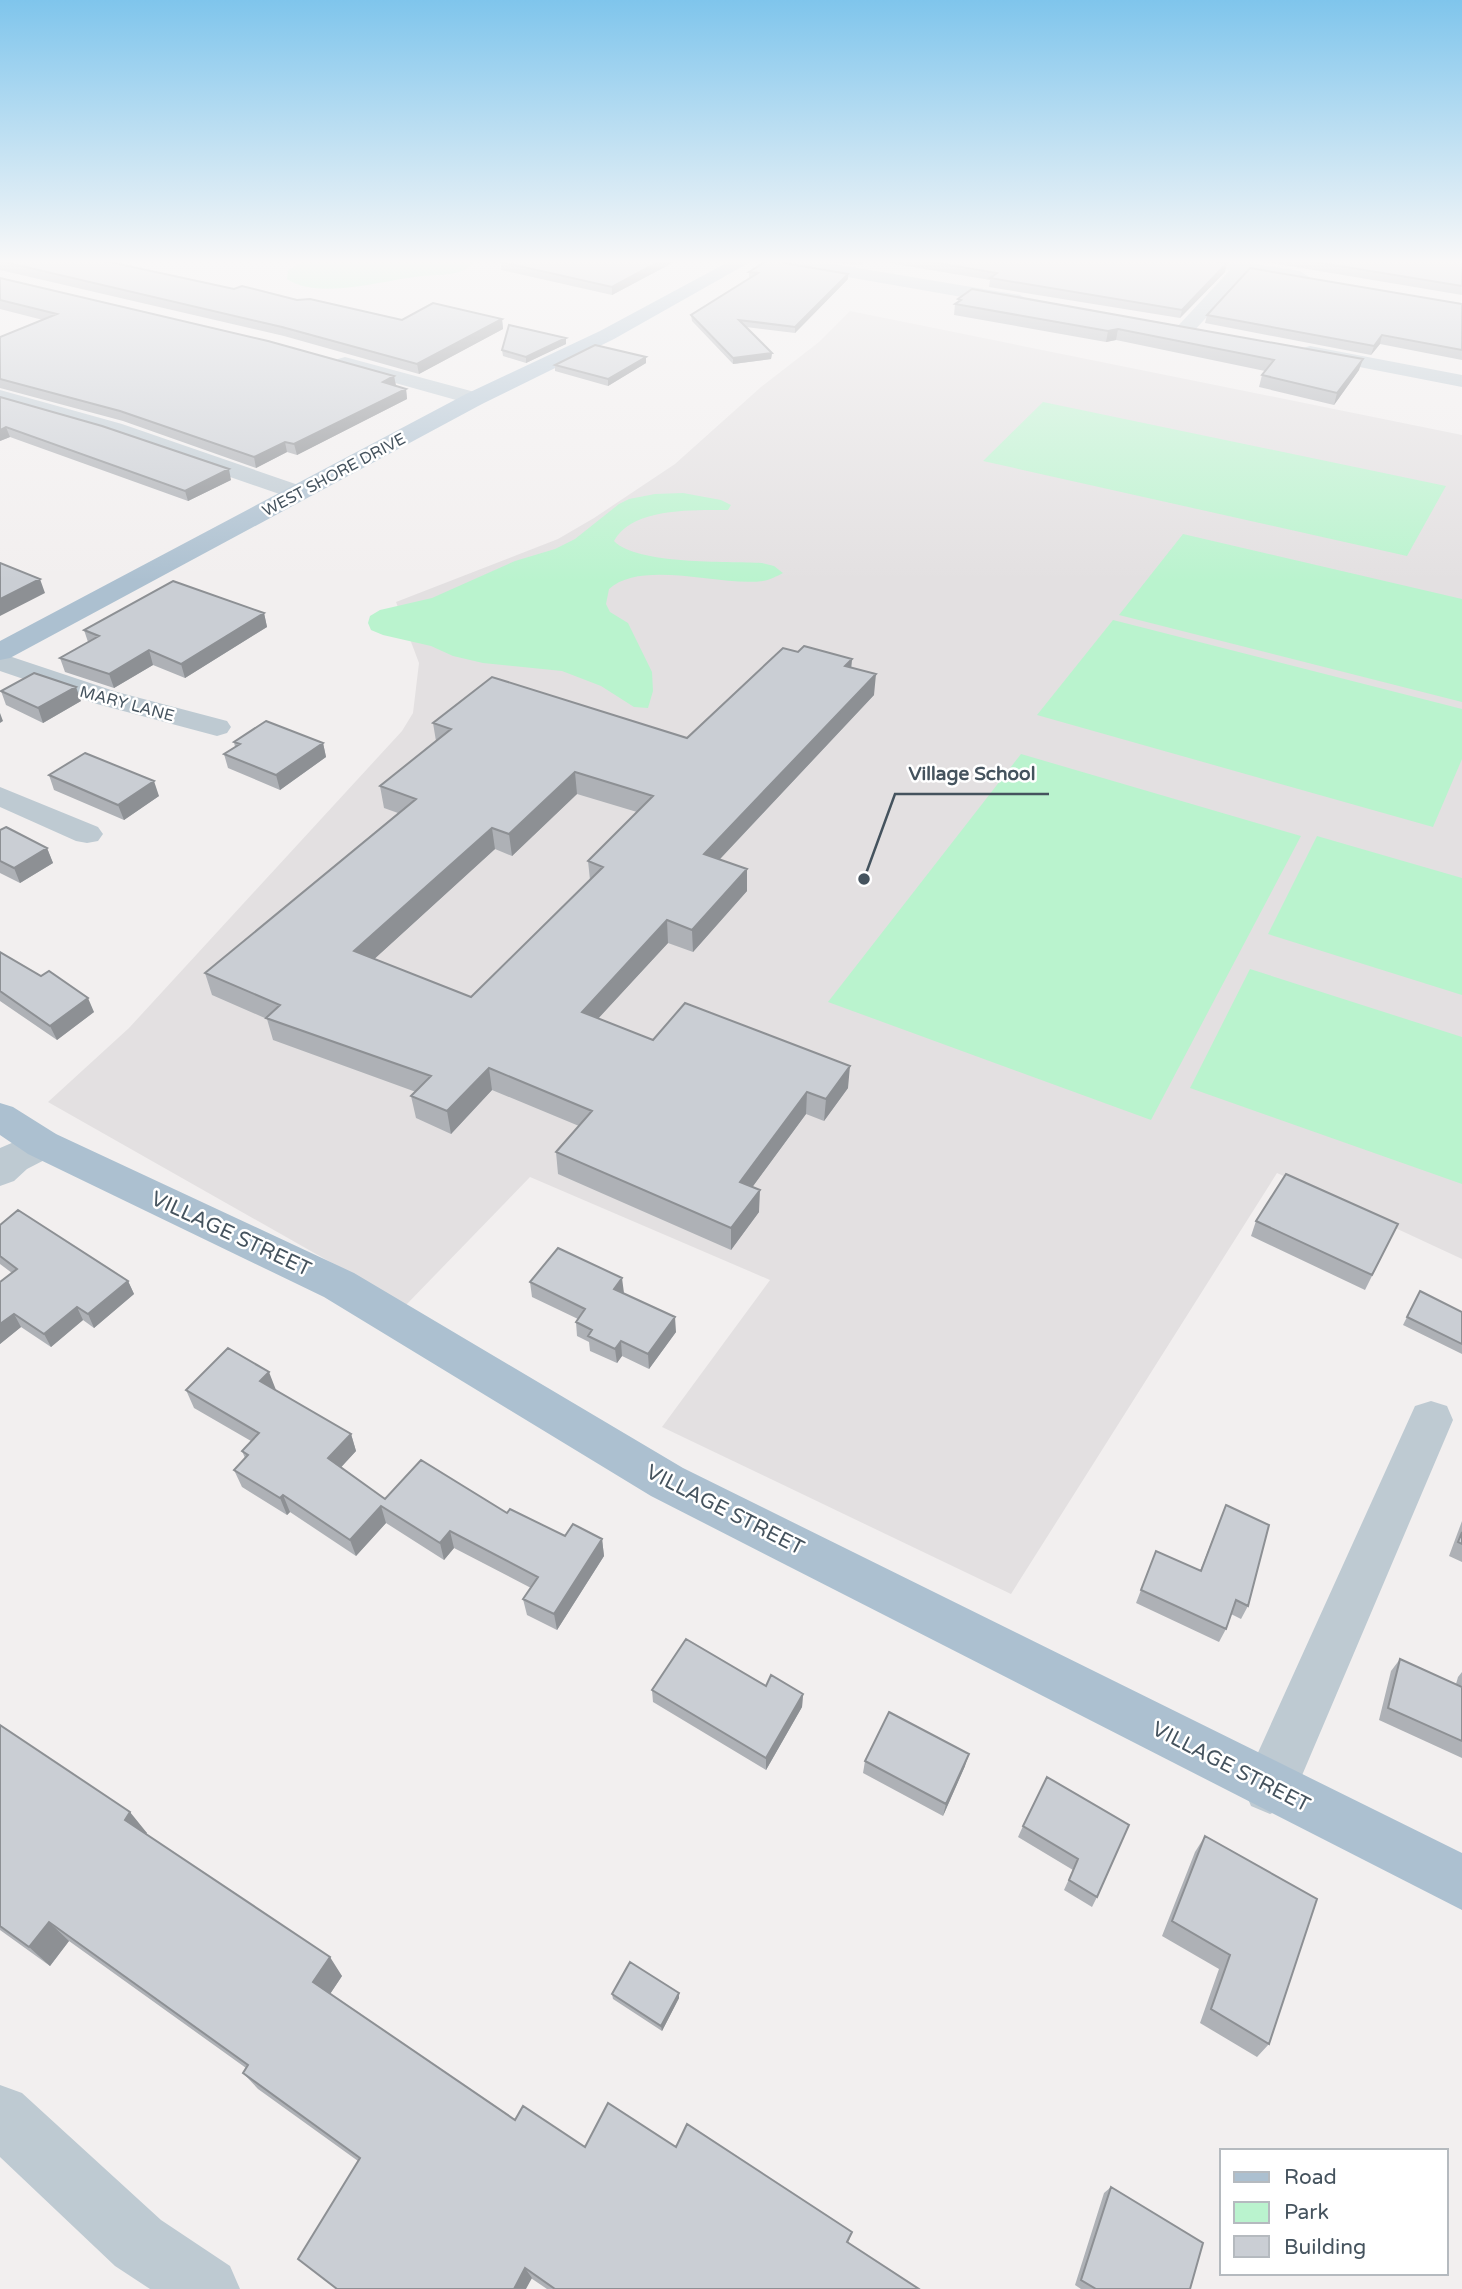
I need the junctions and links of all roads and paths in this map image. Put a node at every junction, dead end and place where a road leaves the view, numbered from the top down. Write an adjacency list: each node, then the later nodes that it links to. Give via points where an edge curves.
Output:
1 (363, 368): 6 (street)
2 (539, 368): 6 (main road, WEST SHORE DRIVE)
3 (1393, 368): 4 (street)
4 (1462, 381)
5 (0, 396): 7 (street, via 114,429)
6 (474, 399): 7 (main road, WEST SHORE DRIVE)
7 (299, 493): 8 (main road, WEST SHORE DRIVE)
8 (0, 652)
9 (0, 661): 10 (street, MARY LANE, via 114,702)
10 (217, 727)
11 (0, 796): 12 (street)
12 (87, 834)
13 (0, 1117): 14 (main road, VILLAGE STREET)
14 (42, 1144): 15 (street); 17 (main road, VILLAGE STREET, via 339,1285 667,1482)
15 (0, 1171)
16 (1431, 1420): 17 (street)
17 (1270, 1787): 18 (main road, VILLAGE STREET)
18 (1462, 1882)
19 (0, 2115): 20 (street, via 138,2243)
20 (206, 2289)

